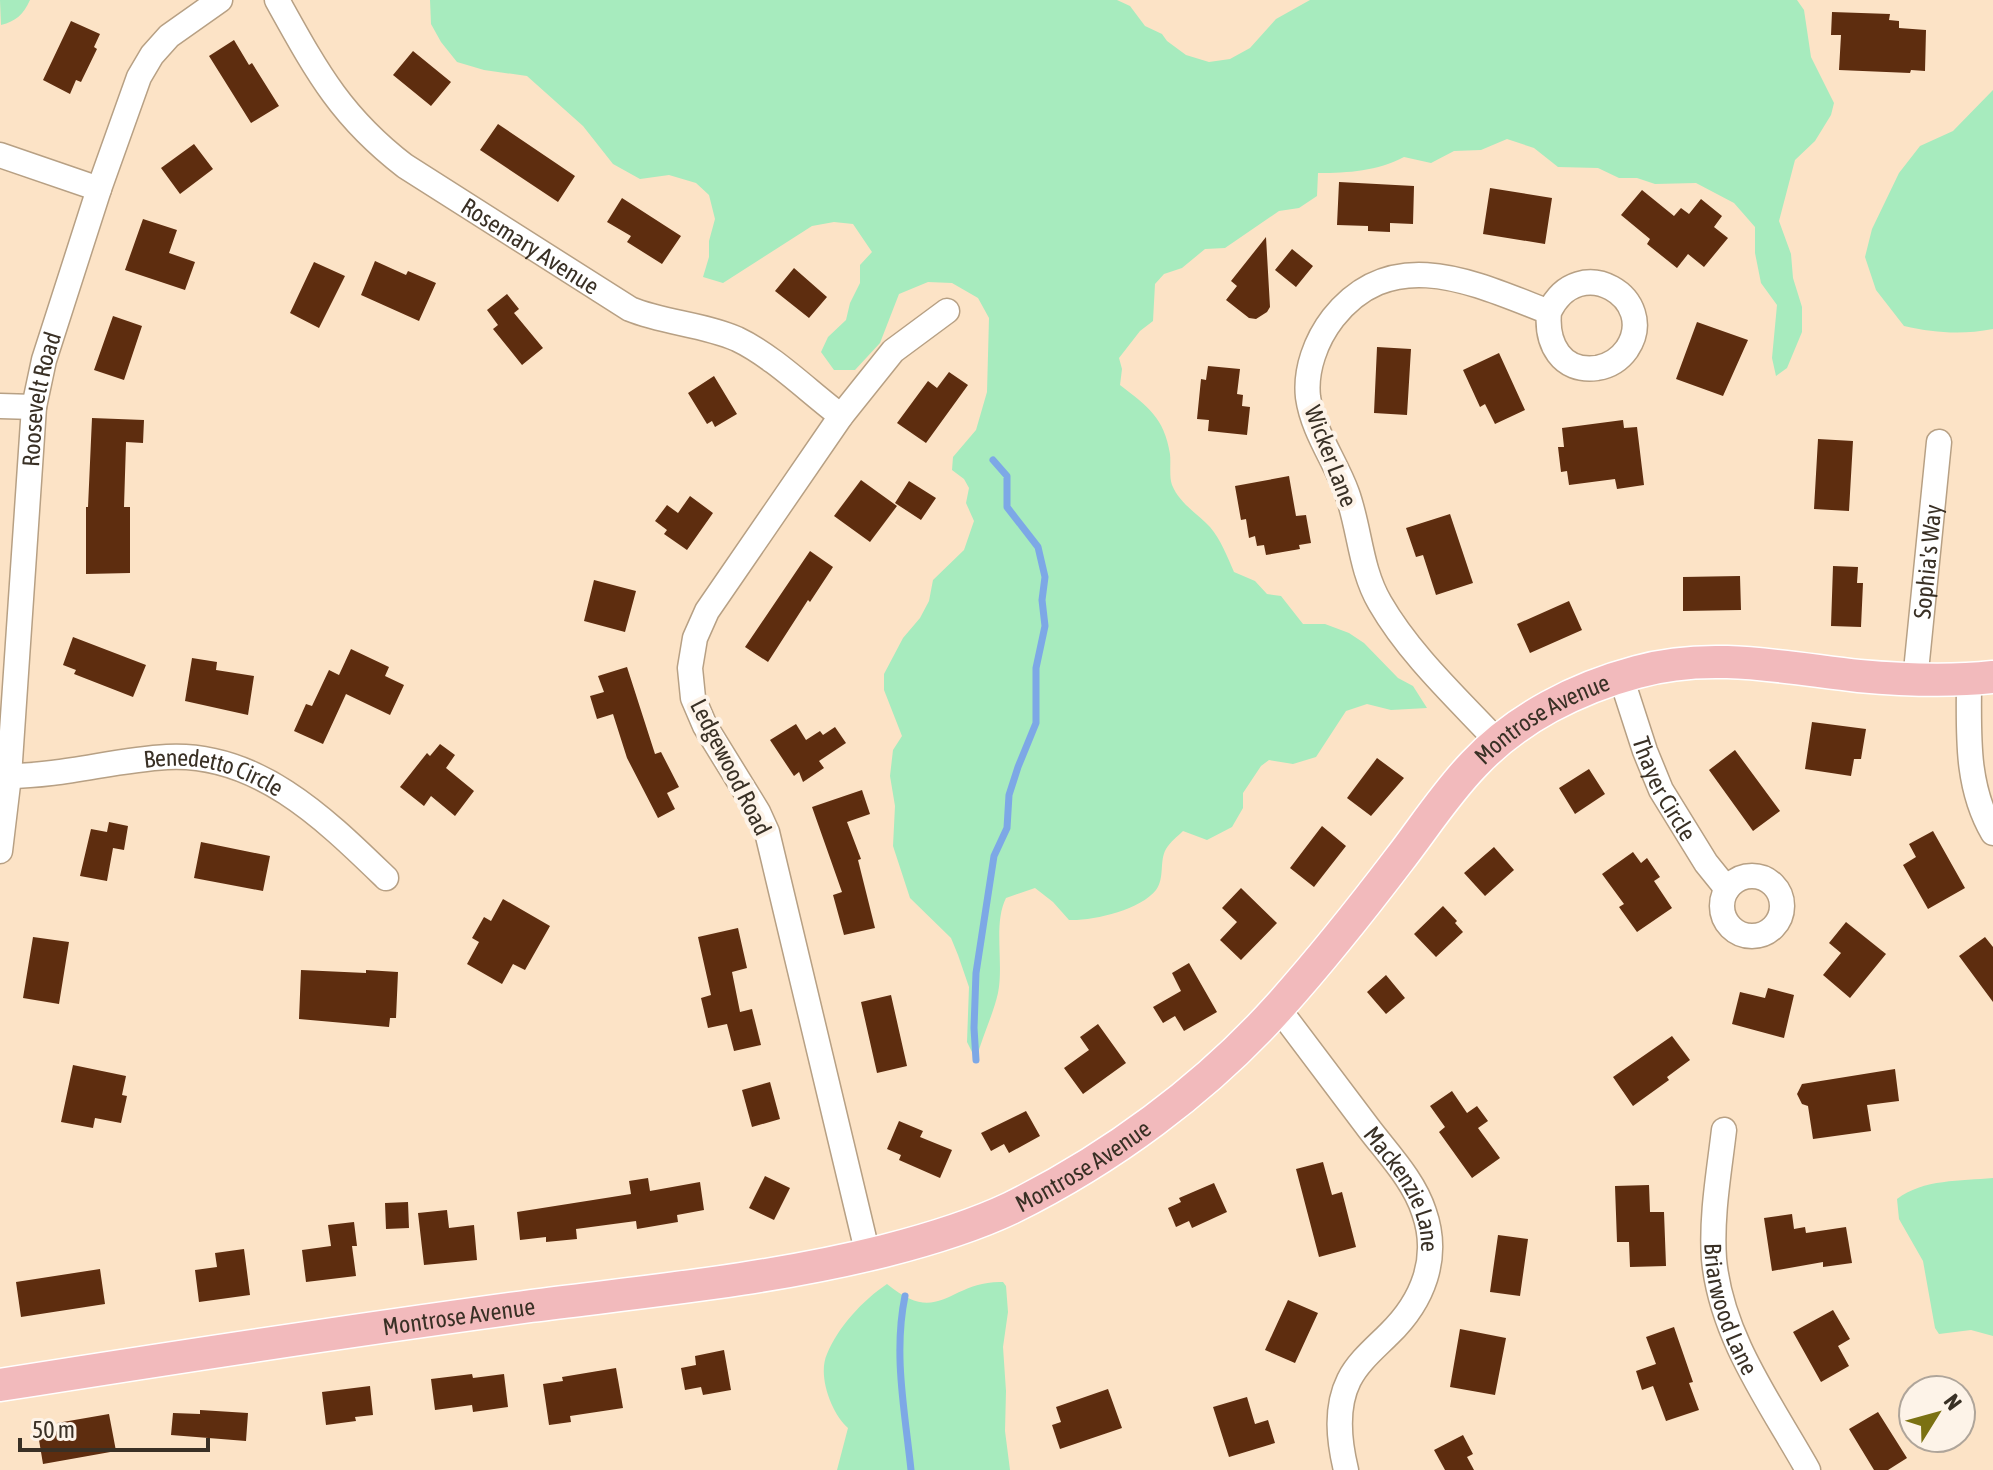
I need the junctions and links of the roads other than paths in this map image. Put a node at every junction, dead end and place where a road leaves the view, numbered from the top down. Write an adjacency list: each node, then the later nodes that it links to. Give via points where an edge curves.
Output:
1 (220, 0): 4 (street, Roosevelt Road, via 178,27 152,55)
2 (277, 0): 9 (street, Rosemary Avenue, via 334,97 356,124 405,166 630,309 750,346)
3 (0, 155): 4 (street)
4 (99, 189): 8 (street, Roosevelt Road)
5 (947, 311): 9 (street, Ledgewood Road, via 898,346)
6 (1549, 312): 14 (street, Wicker Lane, via 1451,278 1390,278 1371,285 1338,311 1319,339 1309,374 1311,411 1347,494 1378,600 1416,652)
7 (0, 406): 8 (street)
8 (34, 407): 15 (street, Roosevelt Road)
9 (841, 416): 22 (street, Ledgewood Road, via 707,611 690,668 698,712 767,832)
10 (1939, 442): 13 (street, Sophia's Way)
11 (1621, 677): 13 (main road, Montrose Avenue, via 1669,665 1719,662); 14 (main road, Montrose Avenue, via 1551,706); 19 (street, Thayer Circle, via 1661,790)
12 (1981, 678): 13 (main road, Montrose Avenue); 16 (street, via 1971,774)
13 (1915, 681)
14 (1498, 742): 20 (main road, Montrose Avenue, via 1459,780)
15 (9, 776): 17 (street, Roosevelt Road); 18 (street, Benedetto Circle, via 168,757 213,761 299,800)
16 (1993, 833)
17 (0, 851)
18 (386, 878)
19 (1727, 889)
20 (1278, 1008): 22 (main road, Montrose Avenue, via 1188,1094 1053,1185 978,1222); 24 (street, Mackenzie Lane, via 1406,1177 1429,1232 1423,1289 1404,1319 1361,1362 1343,1397)
21 (1724, 1130): 25 (street, Briarwood Lane, via 1713,1234 1718,1286 1745,1359)
22 (868, 1255): 23 (main road, Montrose Avenue, via 786,1273 420,1321)
23 (0, 1385)
24 (1346, 1470)
25 (1808, 1470)

